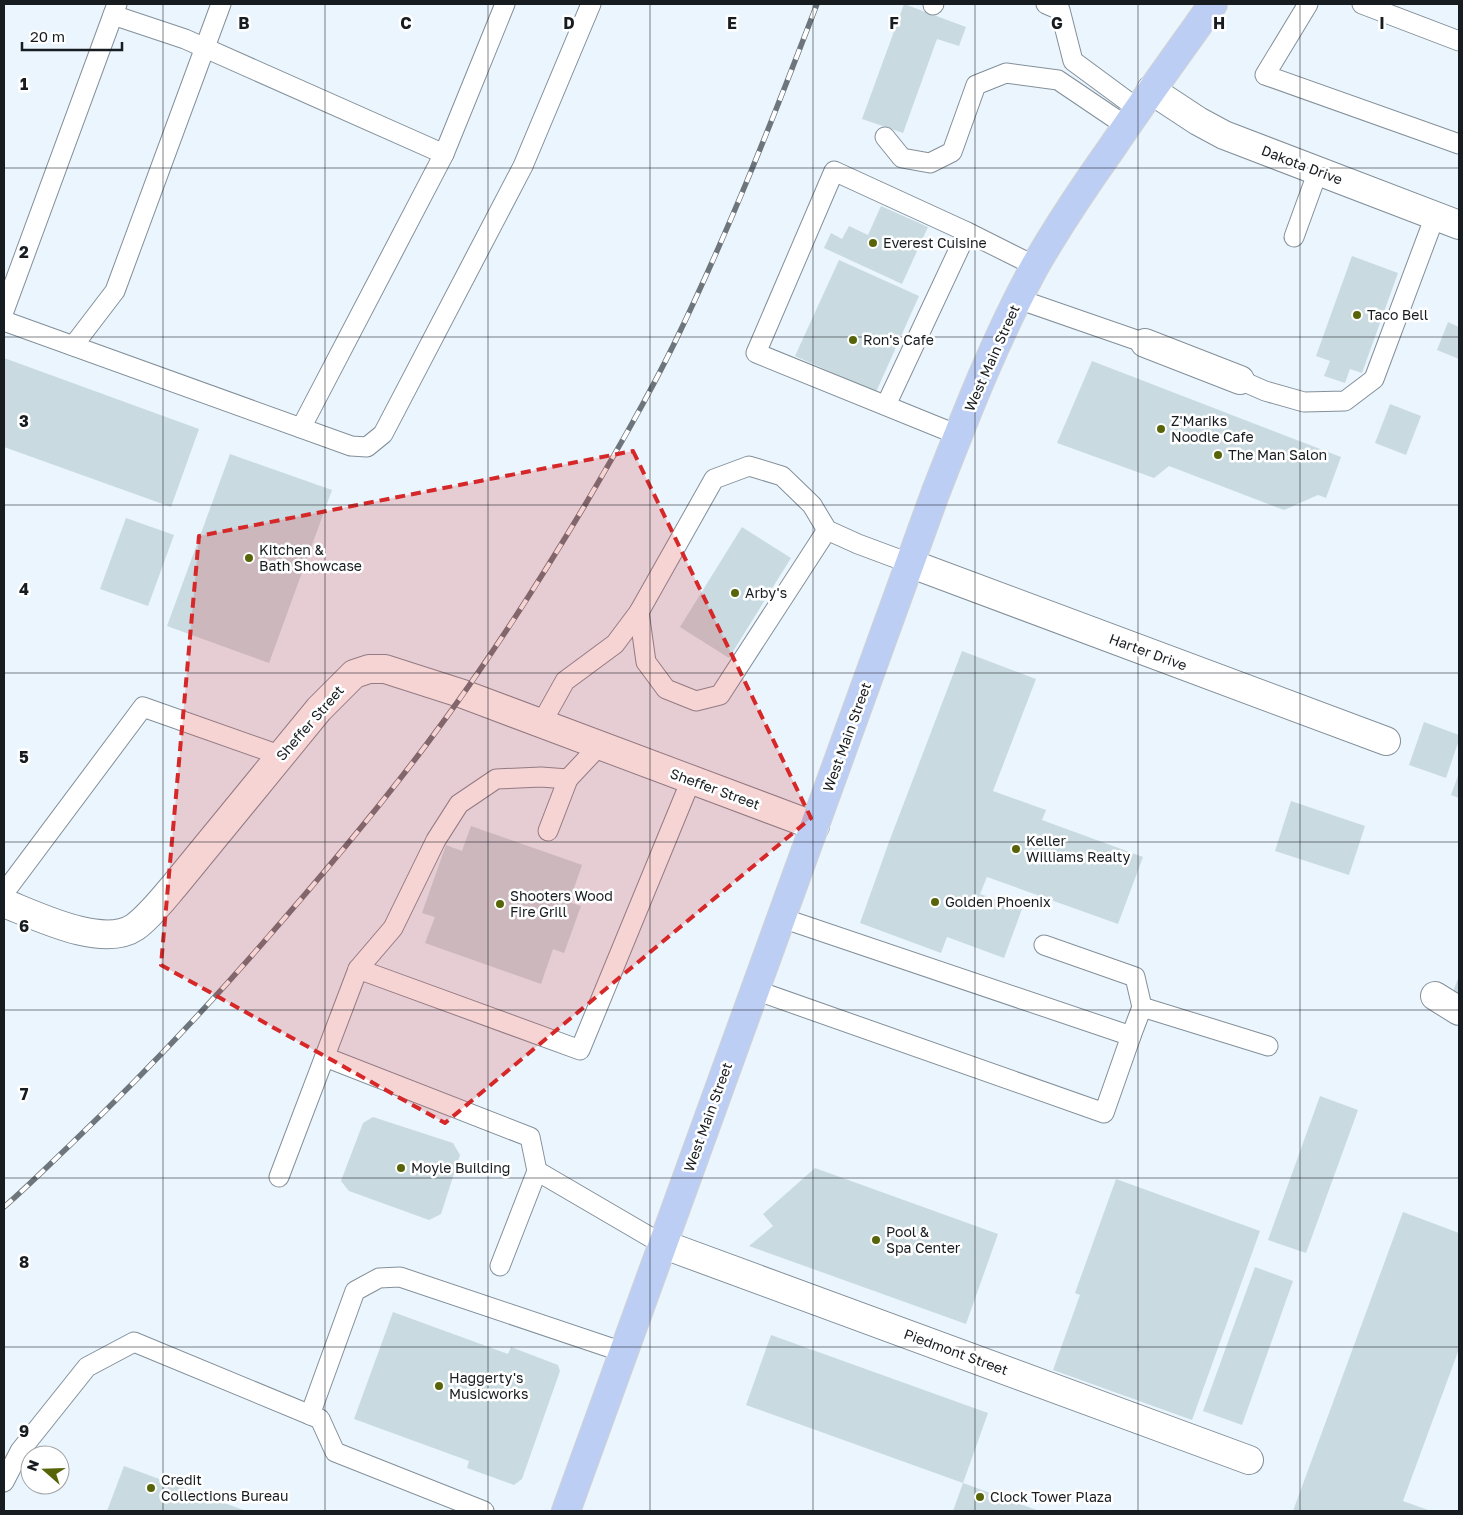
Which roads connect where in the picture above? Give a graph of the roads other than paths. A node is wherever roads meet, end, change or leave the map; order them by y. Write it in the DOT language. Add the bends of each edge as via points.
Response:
graph roads {
  1 [pos="222,4"];
  2 [pos="505,4"];
  3 [pos="591,4"];
  4 [pos="1213,4"];
  5 [pos="1308,4"];
  6 [pos="1362,4"];
  7 [pos="1054,6"];
  8 [pos="115,9"];
  9 [pos="1459,41"];
  10 [pos="205,48"];
  11 [pos="1139,108"];
  12 [pos="885,137"];
  13 [pos="1459,144"];
  14 [pos="444,154"];
  15 [pos="1318,171"];
  16 [pos="1447,221"];
  17 [pos="966,232"];
  18 [pos="1294,237"];
  19 [pos="1035,266"];
  20 [pos="1018,299"];
  21 [pos="4,311"];
  22 [pos="4,321"];
  23 [pos="1145,343"];
  24 [pos="73,346"];
  25 [pos="1240,380"];
  26 [pos="886,405"];
  27 [pos="301,428"];
  28 [pos="958,435"];
  29 [pos="827,530"];
  30 [pos="910,563"];
  31 [pos="639,612"];
  32 [pos="541,724"];
  33 [pos="1386,741"];
  34 [pos="599,746"];
  35 [pos="282,756"];
  36 [pos="568,779"];
  37 [pos="691,780"];
  38 [pos="815,826"];
  39 [pos="548,831"];
  40 [pos="4,893"];
  41 [pos="4,903"];
  42 [pos="782,918"];
  43 [pos="1044,945"];
  44 [pos="358,969"];
  45 [pos="755,990"];
  46 [pos="1435,996"];
  47 [pos="1142,1007"];
  48 [pos="1459,1011"];
  49 [pos="1130,1036"];
  50 [pos="1268,1046"];
  51 [pos="325,1057"];
  52 [pos="537,1170"];
  53 [pos="279,1177"];
  54 [pos="662,1244"];
  55 [pos="500,1266"];
  56 [pos="623,1352"];
  57 [pos="310,1415"];
  58 [pos="1249,1460"];
  59 [pos="4,1482"];
  60 [pos="484,1511"];
  61 [pos="566,1511"];
  1 -- 10 [label="lane"];
  2 -- 14 [label="lane"];
  3 -- 27 [label="lane" via="523,166 383,434 367,446 350,446"];
  4 -- 11 [label="main road, West Main Street"];
  5 -- 13 [label="lane" via="1266,75"];
  6 -- 9 [label="lane"];
  7 -- 11 [label="lane" via="1073,61"];
  8 -- 10 [label="lane"];
  8 -- 21 [label="lane"];
  10 -- 14 [label="lane"];
  10 -- 24 [label="lane" via="115,291"];
  11 -- 12 [label="lane" via="1058,80 1006,72 976,85 952,152 930,163 902,158"];
  11 -- 15 [label="street, Dakota Drive" via="1198,121 1224,135"];
  11 -- 19 [label="main road, West Main Street"];
  14 -- 27 [label="lane"];
  15 -- 16 [label="street, Dakota Drive"];
  15 -- 18 [label="lane"];
  16 -- 25 [label="lane" via="1374,379 1345,401 1304,402"];
  17 -- 19 [label="lane"];
  17 -- 26 [label="lane"];
  17 -- 26 [label="lane" via="834,171 756,353"];
  19 -- 20 [label="main road, West Main Street"];
  20 -- 23 [label="lane"];
  20 -- 28 [label="main road, West Main Street"];
  22 -- 24 [label="lane"];
  23 -- 25 [label="street"];
  24 -- 27 [label="lane"];
  26 -- 28 [label="lane"];
  28 -- 30 [label="main road, West Main Street"];
  29 -- 30 [label="lane"];
  29 -- 31 [label="lane" via="812,504 782,476 749,466 714,478"];
  29 -- 31 [label="lane" via="720,695 696,702 666,689 646,662"];
  30 -- 33 [label="street, Harter Drive"];
  30 -- 38 [label="main road, West Main Street"];
  31 -- 32 [label="lane" via="614,644 565,681"];
  32 -- 34 [label="street, Sheffer Street"];
  32 -- 35 [label="street, Sheffer Street" via="407,675 368,668 354,674 338,689"];
  34 -- 36 [label="lane"];
  34 -- 37 [label="street, Sheffer Street"];
  35 -- 40 [label="lane" via="143,707"];
  35 -- 41 [label="street, Sheffer Street" via="175,886 134,927 114,935 92,934"];
  36 -- 39 [label="lane"];
  36 -- 44 [label="lane" via="496,779 459,804 436,840 393,928"];
  37 -- 38 [label="street, Sheffer Street"];
  37 -- 44 [label="lane" via="580,1050"];
  38 -- 42 [label="main road, West Main Street"];
  42 -- 45 [label="main road, West Main Street"];
  42 -- 49 [label="lane"];
  43 -- 47 [label="lane" via="1136,977"];
  44 -- 51 [label="lane"];
  45 -- 49 [label="lane" via="1104,1113"];
  45 -- 54 [label="main road, West Main Street"];
  46 -- 48 [label="street"];
  47 -- 49 [label="lane"];
  47 -- 50 [label="lane"];
  51 -- 52 [label="lane" via="530,1137"];
  51 -- 53 [label="lane"];
  52 -- 54 [label="lane"];
  52 -- 55 [label="lane"];
  54 -- 56 [label="main road, West Main Street"];
  54 -- 58 [label="street, Piedmont Street"];
  56 -- 57 [label="lane" via="400,1277 379,1278 355,1291"];
  56 -- 61 [label="main road, West Main Street"];
  57 -- 59 [label="lane" via="134,1342 86,1367 20,1451"];
  57 -- 60 [label="lane" via="320,1419 335,1452"];
}
